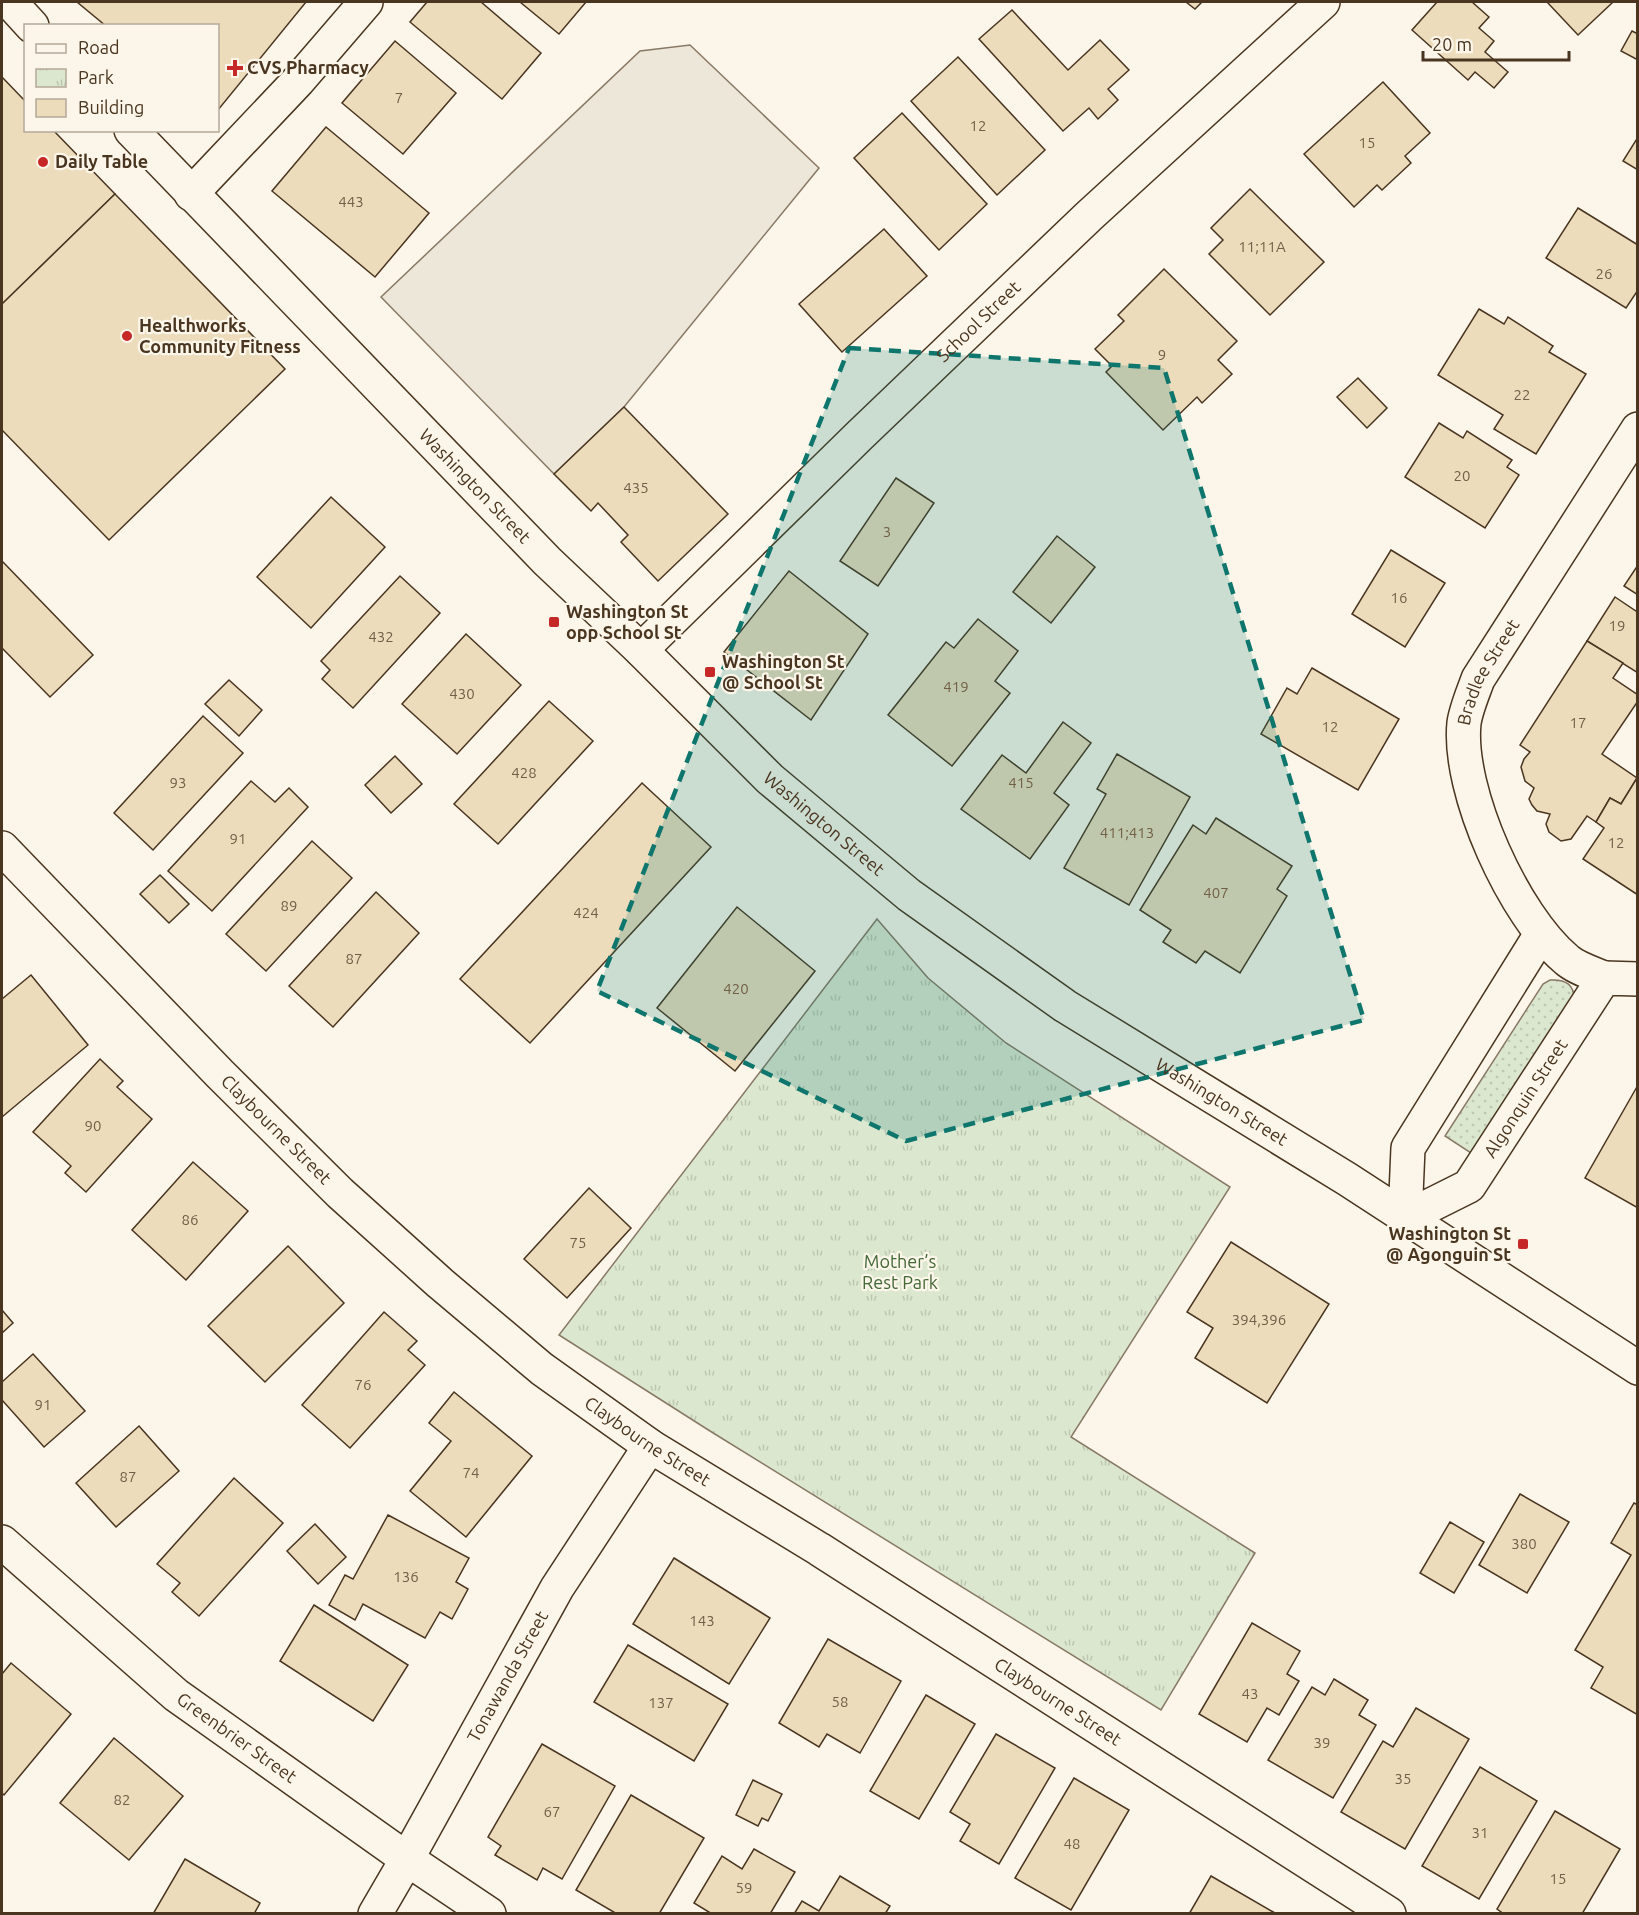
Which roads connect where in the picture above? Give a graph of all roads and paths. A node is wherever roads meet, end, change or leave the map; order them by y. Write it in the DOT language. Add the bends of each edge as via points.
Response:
graph roads {
  1 [pos="10,2"];
  2 [pos="366,2"];
  3 [pos="1323,2"];
  4 [pos="30,24"];
  5 [pos="133,132"];
  6 [pos="191,194"];
  7 [pos="1638,429"];
  8 [pos="641,650"];
  9 [pos="2,848"];
  10 [pos="1541,934"];
  11 [pos="1604,978"];
  12 [pos="1638,979"];
  13 [pos="1405,1218"];
  14 [pos="1638,1368"];
  15 [pos="650,1446"];
  16 [pos="2,1542"];
  17 [pos="407,1859"];
  18 [pos="375,1914"];
  19 [pos="489,1914"];
  20 [pos="1389,1914"];
  1 -- 4 [label="street"];
  2 -- 6 [label="street"];
  3 -- 8 [label="street, School Street" via="1081,224"];
  5 -- 6 [label="street, Washington Street"];
  6 -- 8 [label="street, Washington Street" via="548,561"];
  7 -- 10 [label="street, Bradlee Street" via="1478,679 1464,721 1465,763 1488,842 1511,888"];
  8 -- 13 [label="street, Washington Street" via="770,779 909,895 1065,1006"];
  9 -- 15 [label="street, Claybourne Street" via="220,1074 349,1200 542,1369"];
  10 -- 11 [label="street, Bradlee Street" via="1568,962"];
  10 -- 13 [label="street" via="1408,1148"];
  11 -- 12 [label="street"];
  11 -- 13 [label="street, Algonquin Street" via="1469,1186"];
  13 -- 14 [label="street, Washington Street"];
  15 -- 17 [label="street, Tonawanda Street" via="557,1588"];
  15 -- 20 [label="street, Claybourne Street" via="819,1549"];
  16 -- 17 [label="street, Greenbrier Street" via="176,1695"];
  17 -- 18 [label="street, Tonawanda Street"];
  17 -- 19 [label="street, Greenbrier Street"];
}
